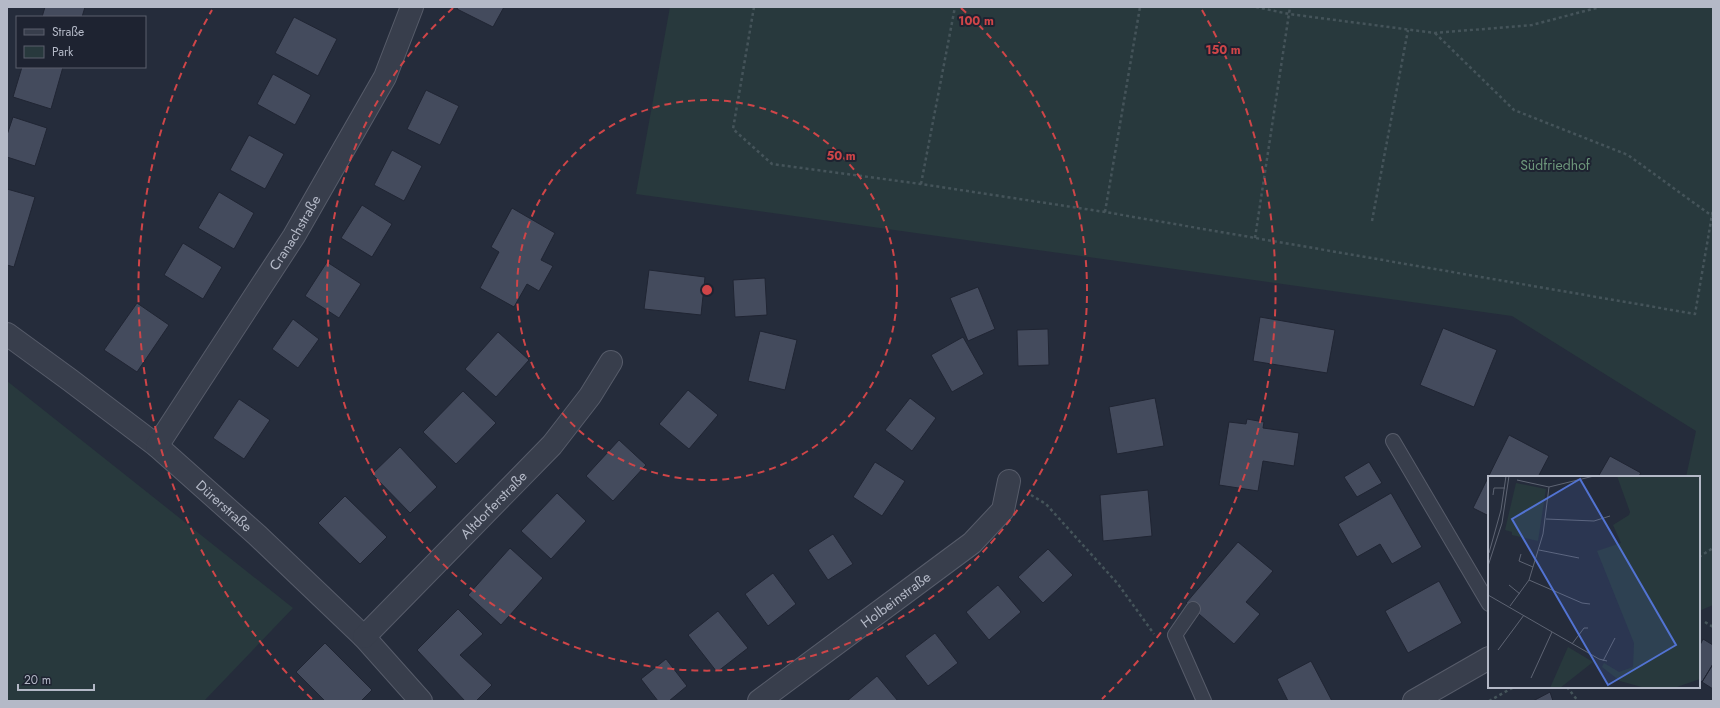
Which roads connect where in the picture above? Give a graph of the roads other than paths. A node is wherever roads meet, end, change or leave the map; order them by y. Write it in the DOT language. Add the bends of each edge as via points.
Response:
graph roads {
  1 [pos="412,7"];
  2 [pos="7,334"];
  3 [pos="611,362"];
  4 [pos="1393,441"];
  5 [pos="157,446"];
  6 [pos="1009,481"];
  7 [pos="1488,602"];
  8 [pos="1193,609"];
  9 [pos="364,637"];
  10 [pos="1488,659"];
  11 [pos="422,701"];
  12 [pos="758,701"];
  13 [pos="1204,701"];
  14 [pos="1414,701"];
  1 -- 5 [label="street, Cranachstraße" via="385,77 294,236"];
  2 -- 5 [label="street, Dürerstraße"];
  3 -- 9 [label="street, Altdorferstraße" via="590,396 552,445"];
  4 -- 7 [label="lane"];
  5 -- 9 [label="street, Dürerstraße" via="257,535"];
  6 -- 12 [label="street, Holbeinstraße" via="1003,510 972,543"];
  8 -- 13 [label="lane" via="1175,635"];
  9 -- 11 [label="street, Dürerstraße"];
  10 -- 14 [label="street"];
}
